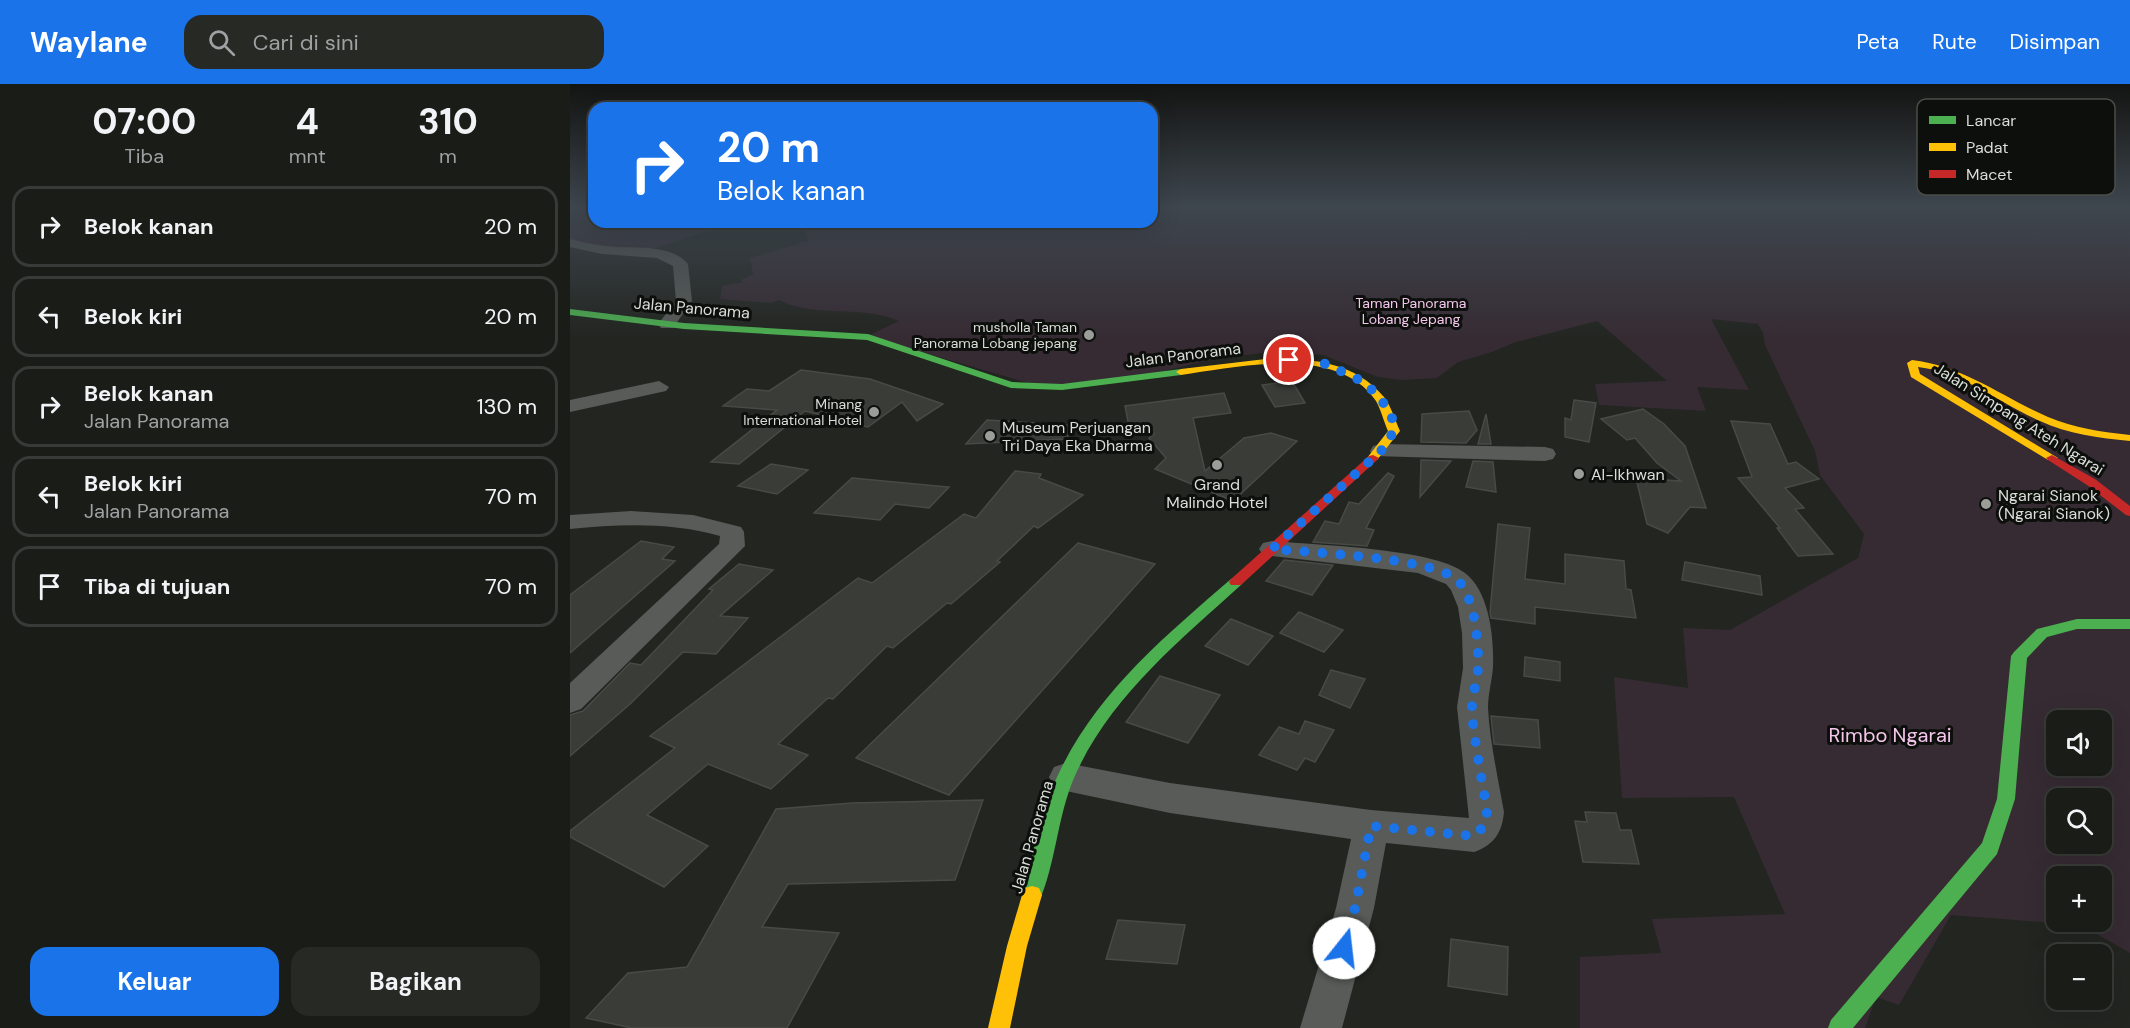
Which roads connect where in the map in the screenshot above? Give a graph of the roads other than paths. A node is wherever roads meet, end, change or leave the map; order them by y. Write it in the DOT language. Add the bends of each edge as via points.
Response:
graph roads {
  1 [pos="608,251"];
  2 [pos="570,312"];
  3 [pos="667,324"];
  4 [pos="658,387"];
  5 [pos="570,406"];
  6 [pos="2130,438"];
  7 [pos="1381,451"];
  8 [pos="1545,454"];
  9 [pos="2130,512"];
  10 [pos="570,522"];
  11 [pos="1272,549"];
  12 [pos="2130,624"];
  13 [pos="570,701"];
  14 [pos="1066,777"];
  15 [pos="1371,826"];
  16 [pos="999,1028"];
  17 [pos="1322,1028"];
  18 [pos="1839,1028"];
  1 -- 3 [label="street" via="663,256 680,264 684,301"];
  2 -- 3 [label="main road, Jalan Panorama"];
  3 -- 7 [label="main road, Jalan Panorama" via="868,337 1011,385 1033,388 1275,360 1314,362 1339,368 1366,383 1391,412 1394,431"];
  4 -- 5 [label="street"];
  6 -- 9 [label="main road, Jalan Simpang Ateh Ngarai" via="2060,425 1991,394 1946,368 1926,362 1912,363 1915,375 2091,482"];
  7 -- 8 [label="street"];
  7 -- 11 [label="main road, Jalan Panorama"];
  10 -- 13 [label="street" via="674,520 732,532 732,546"];
  11 -- 14 [label="main road, Jalan Panorama" via="1139,669 1094,729"];
  11 -- 15 [label="street" via="1384,560 1441,571 1456,579 1470,603 1478,669 1472,712 1487,812 1485,825 1474,836"];
  12 -- 18 [label="main road" via="2077,624 2042,633 2019,656 2006,799 1990,848"];
  14 -- 15 [label="street" via="1170,798"];
  14 -- 16 [label="main road, Jalan Panorama" via="1017,946"];
  15 -- 17 [label="street" via="1355,908"];
}
